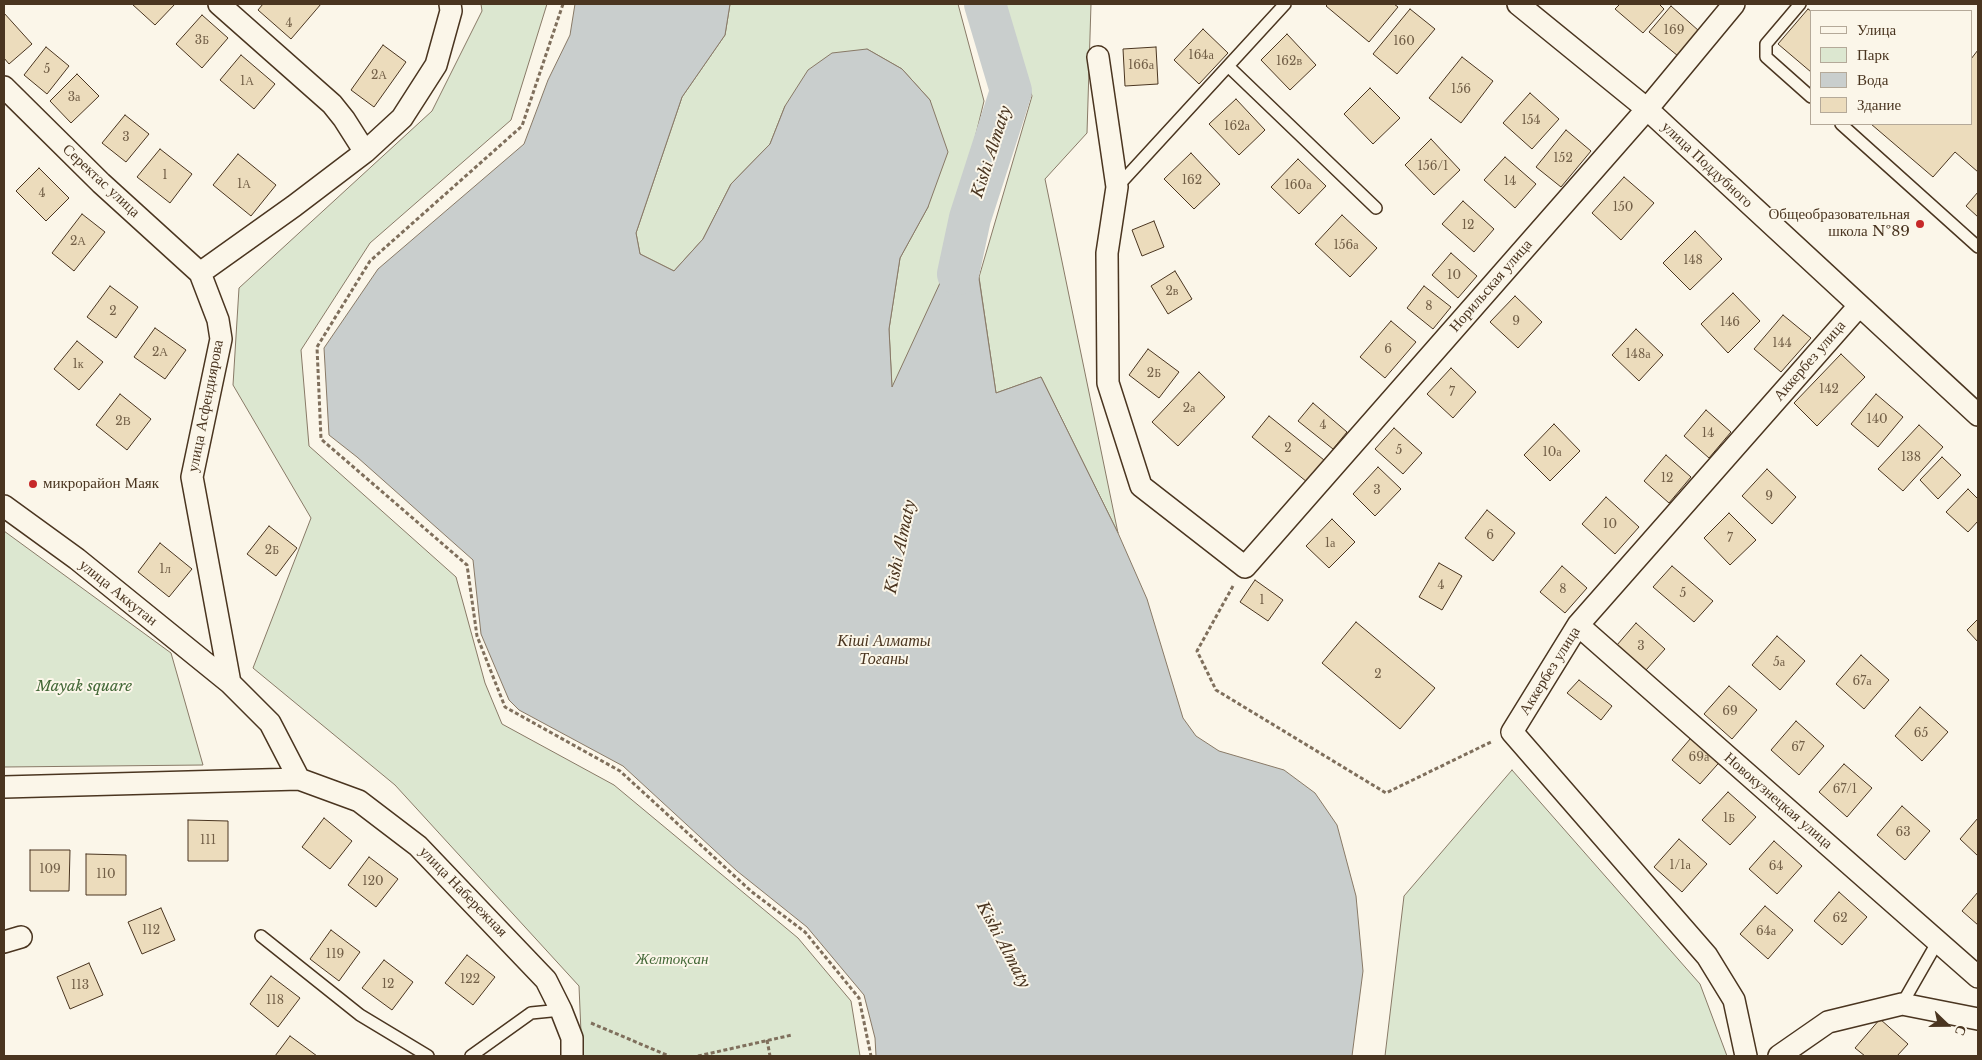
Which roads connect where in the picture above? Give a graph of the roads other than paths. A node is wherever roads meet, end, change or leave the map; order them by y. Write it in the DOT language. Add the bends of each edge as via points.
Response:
graph roads {
  1 [pos="218,4"];
  2 [pos="450,4"];
  3 [pos="1285,4"];
  4 [pos="1518,4"];
  5 [pos="1734,4"];
  6 [pos="1800,4"];
  7 [pos="1098,57"];
  8 [pos="1228,66"];
  9 [pos="4,88"];
  10 [pos="1810,96"];
  11 [pos="1646,108"];
  12 [pos="1842,125"];
  13 [pos="365,152"];
  14 [pos="1117,187"];
  15 [pos="1376,208"];
  16 [pos="1978,248"];
  17 [pos="200,273"];
  18 [pos="1859,306"];
  19 [pos="1978,415"];
  20 [pos="4,506"];
  21 [pos="1578,625"];
  22 [pos="230,683"];
  23 [pos="299,779"];
  24 [pos="4,786"];
  25 [pos="261,936"];
  26 [pos="1938,941"];
  27 [pos="1978,977"];
  28 [pos="1902,1004"];
  29 [pos="561,1010"];
  30 [pos="1978,1019"];
  31 [pos="428,1056"];
  32 [pos="472,1056"];
  33 [pos="572,1056"];
  34 [pos="1746,1056"];
  35 [pos="1779,1056"];
  1 -- 13 [label="street" via="332,104"];
  2 -- 13 [label="street" via="451,11 436,65 402,118"];
  3 -- 8 [label="lane"];
  4 -- 11 [label="street, улица Поддубного"];
  5 -- 11 [label="street, Норильская улица"];
  6 -- 10 [label="lane" via="1766,44 1766,57"];
  7 -- 14 [label="street"];
  8 -- 14 [label="lane"];
  8 -- 15 [label="lane"];
  9 -- 17 [label="street, Серектас улица" via="101,183"];
  11 -- 14 [label="street, Норильская улица" via="1245,567 1141,486 1108,383 1107,253"];
  11 -- 18 [label="street, улица Поддубного"];
  12 -- 16 [label="lane"];
  13 -- 17 [label="street"];
  17 -- 22 [label="street, улица Асфендиярова" via="218,320 221,339 192,477"];
  18 -- 19 [label="street, улица Поддубного"];
  18 -- 21 [label="street, Аккербез улица"];
  20 -- 22 [label="street, улица Аккутан"];
  21 -- 26 [label="street, Новокузнецкая улица"];
  21 -- 34 [label="street, Аккербез улица" via="1512,732 1707,956 1734,1000"];
  22 -- 23 [label="street" via="270,723"];
  23 -- 24 [label="street"];
  23 -- 29 [label="street, улица Набережная" via="359,801 418,846 546,980"];
  25 -- 31 [label="lane" via="360,1015"];
  26 -- 27 [label="street, Новокузнецкая улица"];
  26 -- 28 [label="lane"];
  28 -- 30 [label="street"];
  28 -- 35 [label="street" via="1828,1022"];
  29 -- 32 [label="lane" via="531,1013"];
  29 -- 33 [label="street, улица Набережная" via="572,1038"];
}
